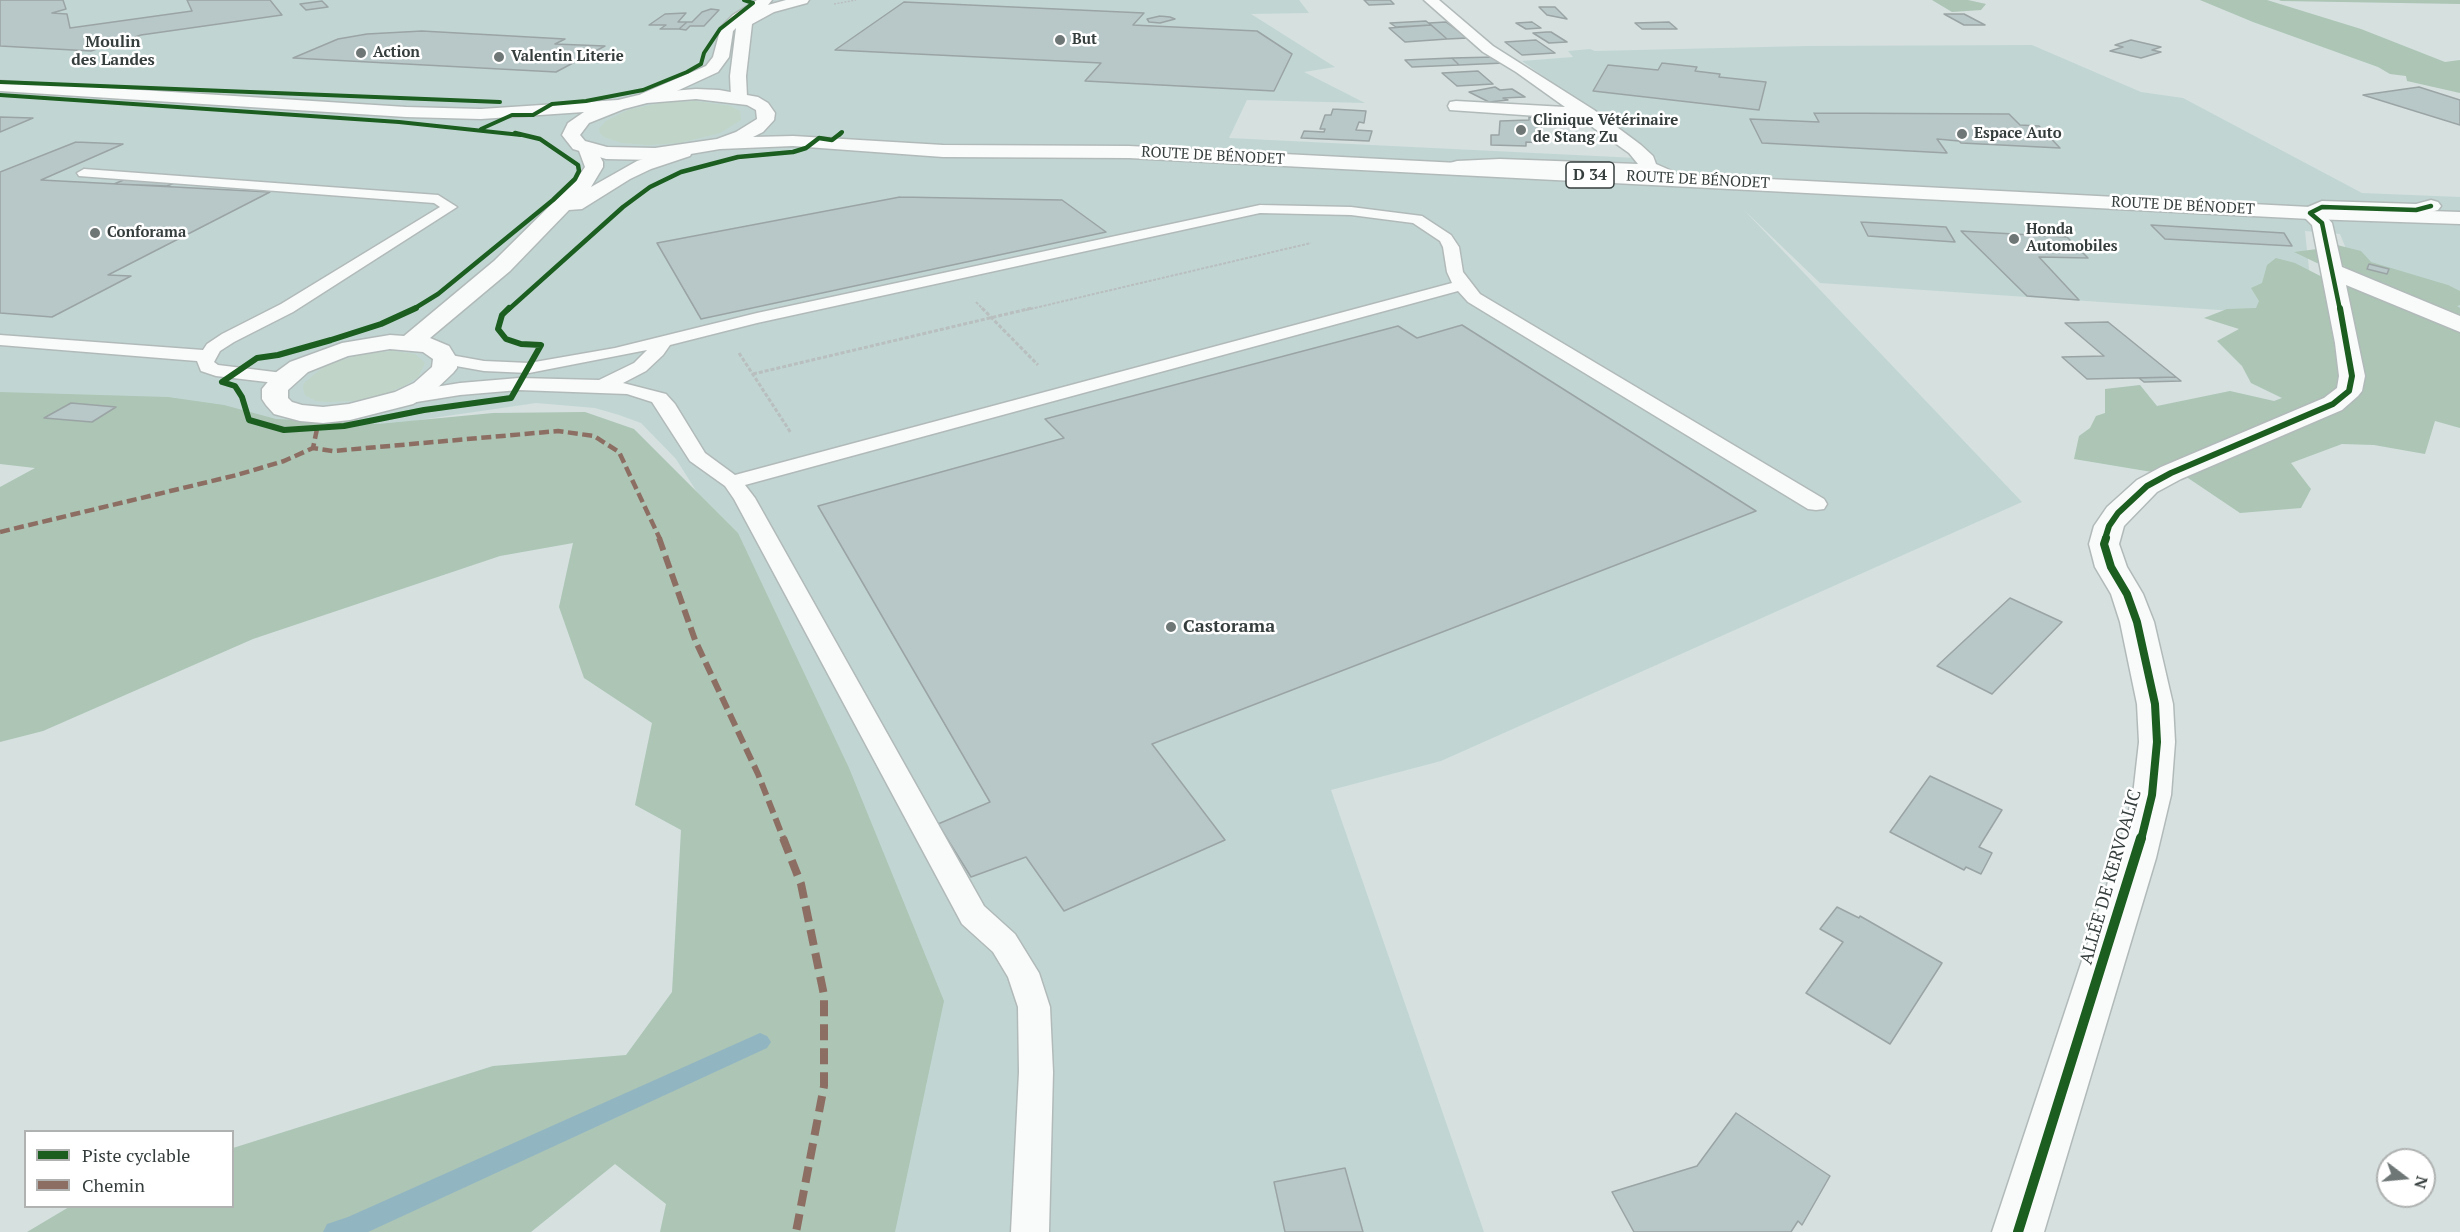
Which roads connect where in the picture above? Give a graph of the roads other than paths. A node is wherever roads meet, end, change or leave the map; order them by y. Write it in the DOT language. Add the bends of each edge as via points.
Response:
graph roads {
  1 [pos="765,0"];
  2 [pos="802,0"];
  3 [pos="1431,0"];
  4 [pos="0,86"];
  5 [pos="647,98"];
  6 [pos="739,98"];
  7 [pos="618,105"];
  8 [pos="1456,106"];
  9 [pos="481,114"];
  10 [pos="1587,114"];
  11 [pos="765,120"];
  12 [pos="571,135"];
  13 [pos="720,144"];
  14 [pos="587,148"];
  15 [pos="683,152"];
  16 [pos="1457,167"];
  17 [pos="1648,167"];
  18 [pos="84,173"];
  19 [pos="1697,180"];
  20 [pos="2431,206"];
  21 [pos="2460,207"];
  22 [pos="2310,213"];
  23 [pos="2460,218"];
  24 [pos="531,239"];
  25 [pos="2332,271"];
  26 [pos="1462,285"];
  27 [pos="2460,325"];
  28 [pos="0,340"];
  29 [pos="411,342"];
  30 [pos="662,343"];
  31 [pos="206,356"];
  32 [pos="445,359"];
  33 [pos="284,378"];
  34 [pos="601,386"];
  35 [pos="404,398"];
  36 [pos="732,482"];
  37 [pos="1816,504"];
  38 [pos="1030,1232"];
  39 [pos="2018,1232"];
  1 -- 5 [label="main road" via="726,30 721,57 712,69"];
  2 -- 6 [label="main road" via="768,9 746,21"];
  3 -- 10 [label="main road" via="1488,49"];
  4 -- 9 [label="main road"];
  5 -- 6 [label="main road" via="696,94"];
  5 -- 7 [label="main road"];
  6 -- 11 [label="main road" via="762,106"];
  7 -- 9 [label="main road"];
  7 -- 12 [label="main road" via="583,119"];
  8 -- 10 [label="main road"];
  9 -- 12 [label="main road"];
  10 -- 17 [label="main road" via="1635,149"];
  11 -- 13 [label="main road" via="742,136"];
  11 -- 17 [label="main road, ROUTE DE BÉNODET / D 34" via="927,139 1064,138"];
  12 -- 14 [label="main road"];
  13 -- 15 [label="main road"];
  13 -- 16 [label="main road, ROUTE DE BÉNODET / D 34" via="794,141 932,151 1086,150"];
  14 -- 15 [label="main road" via="629,155"];
  14 -- 24 [label="main road" via="594,167"];
  15 -- 24 [label="main road" via="608,183"];
  16 -- 17 [label="main road" via="1636,171"];
  16 -- 19 [label="main road, ROUTE DE BÉNODET / D 34"];
  17 -- 19 [label="main road" via="1664,175"];
  17 -- 20 [label="main road, ROUTE DE BÉNODET / D 34"];
  18 -- 31 [label="lane" via="438,199 450,207 287,308 228,338"];
  19 -- 22 [label="main road, ROUTE DE BÉNODET / D 34"];
  20 -- 21 [label="main road, ROUTE DE BÉNODET / D 34"];
  20 -- 22 [label="main road" via="2416,210 2322,207"];
  22 -- 23 [label="main road, ROUTE DE BÉNODET / D 34"];
  22 -- 25 [label="main road, ALLÉE DE KERVOALIC" via="2322,223"];
  24 -- 29 [label="main road"];
  25 -- 27 [label="main road"];
  25 -- 39 [label="main road, ALLÉE DE KERVOALIC" via="2350,361 2349,391 2333,404 2155,482 2131,500 2109,526 2104,544 2137,622 2155,704 2157,742 2152,795 2136,858"];
  26 -- 30 [label="lane" via="1446,238 1417,219 1351,211 1260,209"];
  26 -- 36 [label="lane"];
  26 -- 37 [label="lane" via="1474,298"];
  28 -- 31 [label="lane"];
  29 -- 32 [label="main road" via="429,345"];
  29 -- 33 [label="main road" via="342,350 319,357"];
  30 -- 32 [label="lane" via="529,368"];
  30 -- 34 [label="lane" via="640,367"];
  31 -- 33 [label="lane" via="207,367 216,370"];
  32 -- 35 [label="main road" via="436,378"];
  33 -- 35 [label="main road" via="275,389 275,399 283,408 300,413 350,412"];
  34 -- 35 [label="lane" via="519,384"];
  34 -- 36 [label="lane" via="659,398 697,457"];
  36 -- 38 [label="lane" via="973,915 1004,943 1023,973 1034,1007 1036,1072"];
}
